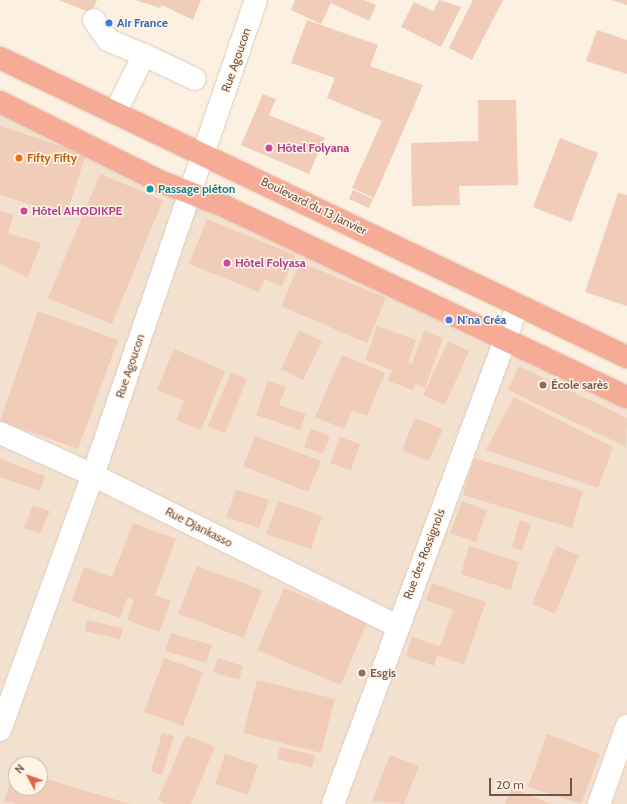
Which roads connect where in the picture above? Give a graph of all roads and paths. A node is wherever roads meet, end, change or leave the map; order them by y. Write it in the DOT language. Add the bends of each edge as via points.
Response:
graph roads {
  1 [pos="256,0"];
  2 [pos="94,20"];
  3 [pos="144,55"];
  4 [pos="0,58"];
  5 [pos="195,80"];
  6 [pos="0,102"];
  7 [pos="115,114"];
  8 [pos="203,155"];
  9 [pos="188,192"];
  10 [pos="518,305"];
  11 [pos="504,340"];
  12 [pos="627,357"];
  13 [pos="627,397"];
  14 [pos="0,432"];
  15 [pos="93,475"];
  16 [pos="397,626"];
  17 [pos="627,726"];
  18 [pos="0,730"];
  19 [pos="333,804"];
  20 [pos="599,804"];
  1 -- 8 [label="street, Rue Agoucon"];
  2 -- 3 [label="street" via="108,40"];
  3 -- 5 [label="street"];
  3 -- 7 [label="street"];
  4 -- 7 [label="highway, Boulevard du 13 Janvier"];
  6 -- 9 [label="highway"];
  7 -- 8 [label="highway, Boulevard du 13 Janvier"];
  8 -- 9 [label="street, Rue Agoucon"];
  8 -- 10 [label="highway, Boulevard du 13 Janvier"];
  9 -- 11 [label="highway" via="231,209"];
  9 -- 15 [label="street, Rue Agoucon"];
  10 -- 11 [label="street, Rue des Rossignols"];
  10 -- 12 [label="highway, Boulevard du 13 Janvier"];
  11 -- 13 [label="highway"];
  11 -- 16 [label="street, Rue des Rossignols"];
  14 -- 15 [label="street, Rue Djankasso"];
  15 -- 16 [label="street, Rue Djankasso"];
  15 -- 18 [label="street, Rue Agoucon"];
  16 -- 19 [label="street, Rue des Rossignols"];
  17 -- 20 [label="street"];
}
